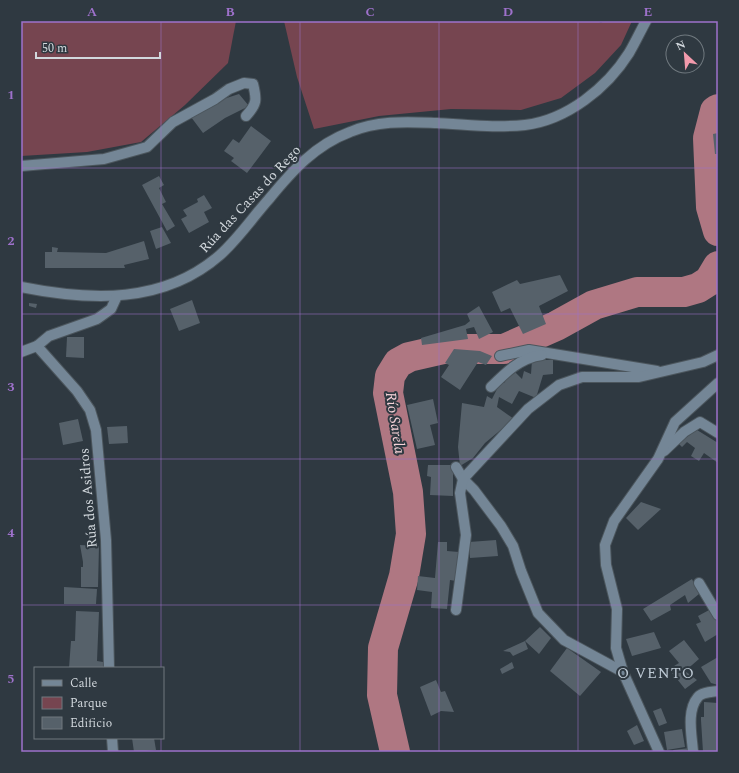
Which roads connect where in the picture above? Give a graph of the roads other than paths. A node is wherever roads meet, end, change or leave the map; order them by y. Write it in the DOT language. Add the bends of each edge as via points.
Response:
graph roads {
  1 [pos="646,21"];
  2 [pos="246,116"];
  3 [pos="21,166"];
  4 [pos="21,287"];
  5 [pos="117,296"];
  6 [pos="37,346"];
  7 [pos="21,352"];
  8 [pos="550,354"];
  9 [pos="718,355"];
  10 [pos="500,356"];
  11 [pos="663,372"];
  12 [pos="718,383"];
  13 [pos="491,387"];
  14 [pos="718,433"];
  15 [pos="661,453"];
  16 [pos="456,466"];
  17 [pos="463,480"];
  18 [pos="699,583"];
  19 [pos="456,610"];
  20 [pos="718,615"];
  21 [pos="109,667"];
  22 [pos="623,672"];
  23 [pos="718,691"];
  24 [pos="112,739"];
  25 [pos="113,752"];
  26 [pos="659,752"];
  27 [pos="693,752"];
  1 -- 5 [label="street, Rúa das Casas do Rego" via="628,54 600,88 560,114 527,125 382,122 349,132 315,151 299,164 223,253 209,264 170,286"];
  2 -- 3 [label="street" via="253,109 257,98 253,84 244,83 173,122 147,147 104,159"];
  4 -- 5 [label="street, Rúa das Casas do Rego" via="81,296"];
  5 -- 6 [label="street" via="111,309 97,318 49,336"];
  6 -- 7 [label="street"];
  6 -- 21 [label="street, Rúa dos Asidros" via="77,391 90,410 96,430 106,540"];
  8 -- 10 [label="street" via="529,350"];
  8 -- 11 [label="street"];
  8 -- 13 [label="street" via="532,356 511,368"];
  9 -- 11 [label="street" via="703,362"];
  11 -- 17 [label="street" via="639,377 582,377 559,385 528,409"];
  12 -- 15 [label="street" via="675,422"];
  14 -- 15 [label="street" via="700,422 684,432"];
  15 -- 22 [label="street" via="614,521 605,545 606,565 617,609 616,648"];
  16 -- 17 [label="street"];
  17 -- 19 [label="street" via="460,493 466,535"];
  17 -- 22 [label="street" via="502,526 513,546 538,613 564,640"];
  18 -- 20 [label="street"];
  22 -- 26 [label="street"];
  23 -- 27 [label="street" via="698,696 691,711"];
  24 -- 25 [label="street"];
}
